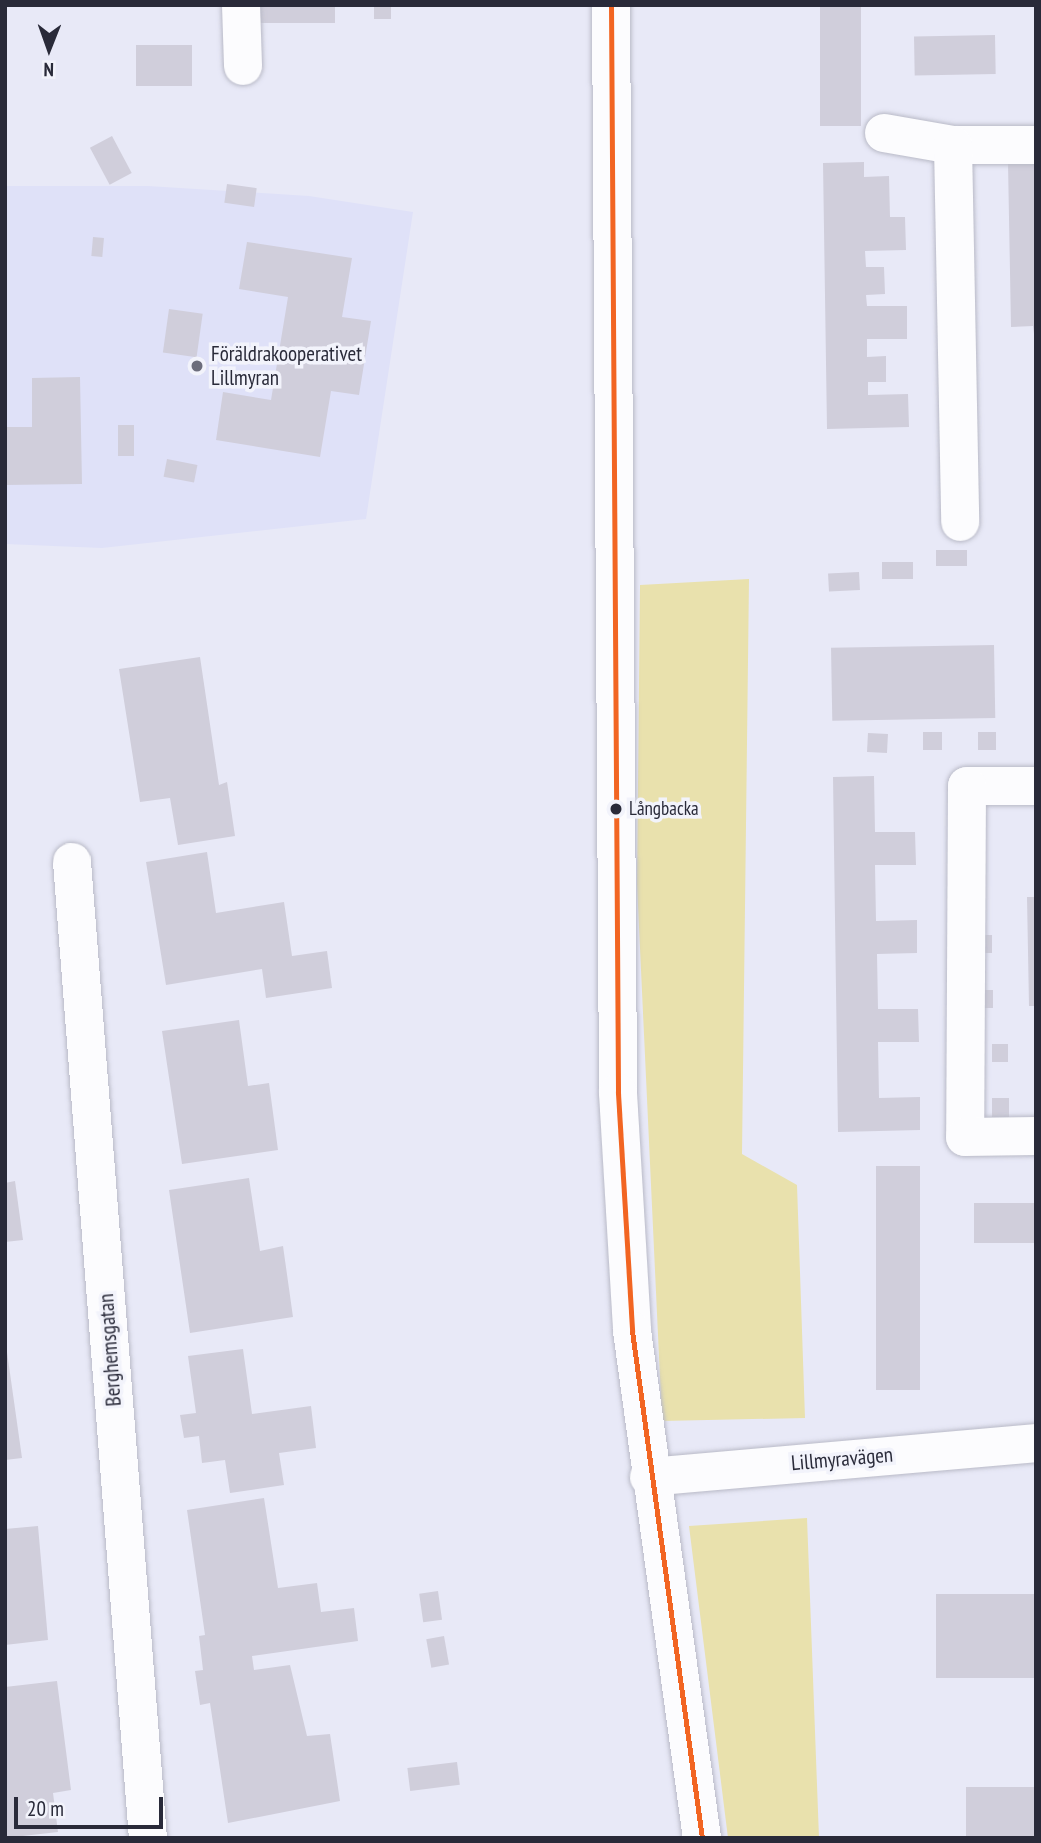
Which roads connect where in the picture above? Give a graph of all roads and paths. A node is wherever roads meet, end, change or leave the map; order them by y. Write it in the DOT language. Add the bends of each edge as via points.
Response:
graph roads {
  1 [pos="241,5"];
  2 [pos="611,5"];
  3 [pos="243,66"];
  4 [pos="884,133"];
  5 [pos="953,145"];
  6 [pos="1036,145"];
  7 [pos="960,522"];
  8 [pos="1036,786"];
  9 [pos="72,862"];
  10 [pos="1036,1136"];
  11 [pos="1036,1443"];
  12 [pos="649,1477"];
  13 [pos="148,1838"];
  14 [pos="702,1838"];
  1 -- 3 [label="street"];
  2 -- 12 [label="street" via="618,1093 632,1331"];
  4 -- 5 [label="street"];
  5 -- 6 [label="street"];
  5 -- 7 [label="street"];
  8 -- 10 [label="street" via="967,786 965,1137"];
  9 -- 13 [label="street, Berghemsgatan"];
  11 -- 12 [label="street, Lillmyravägen"];
  12 -- 14 [label="street"];
}
